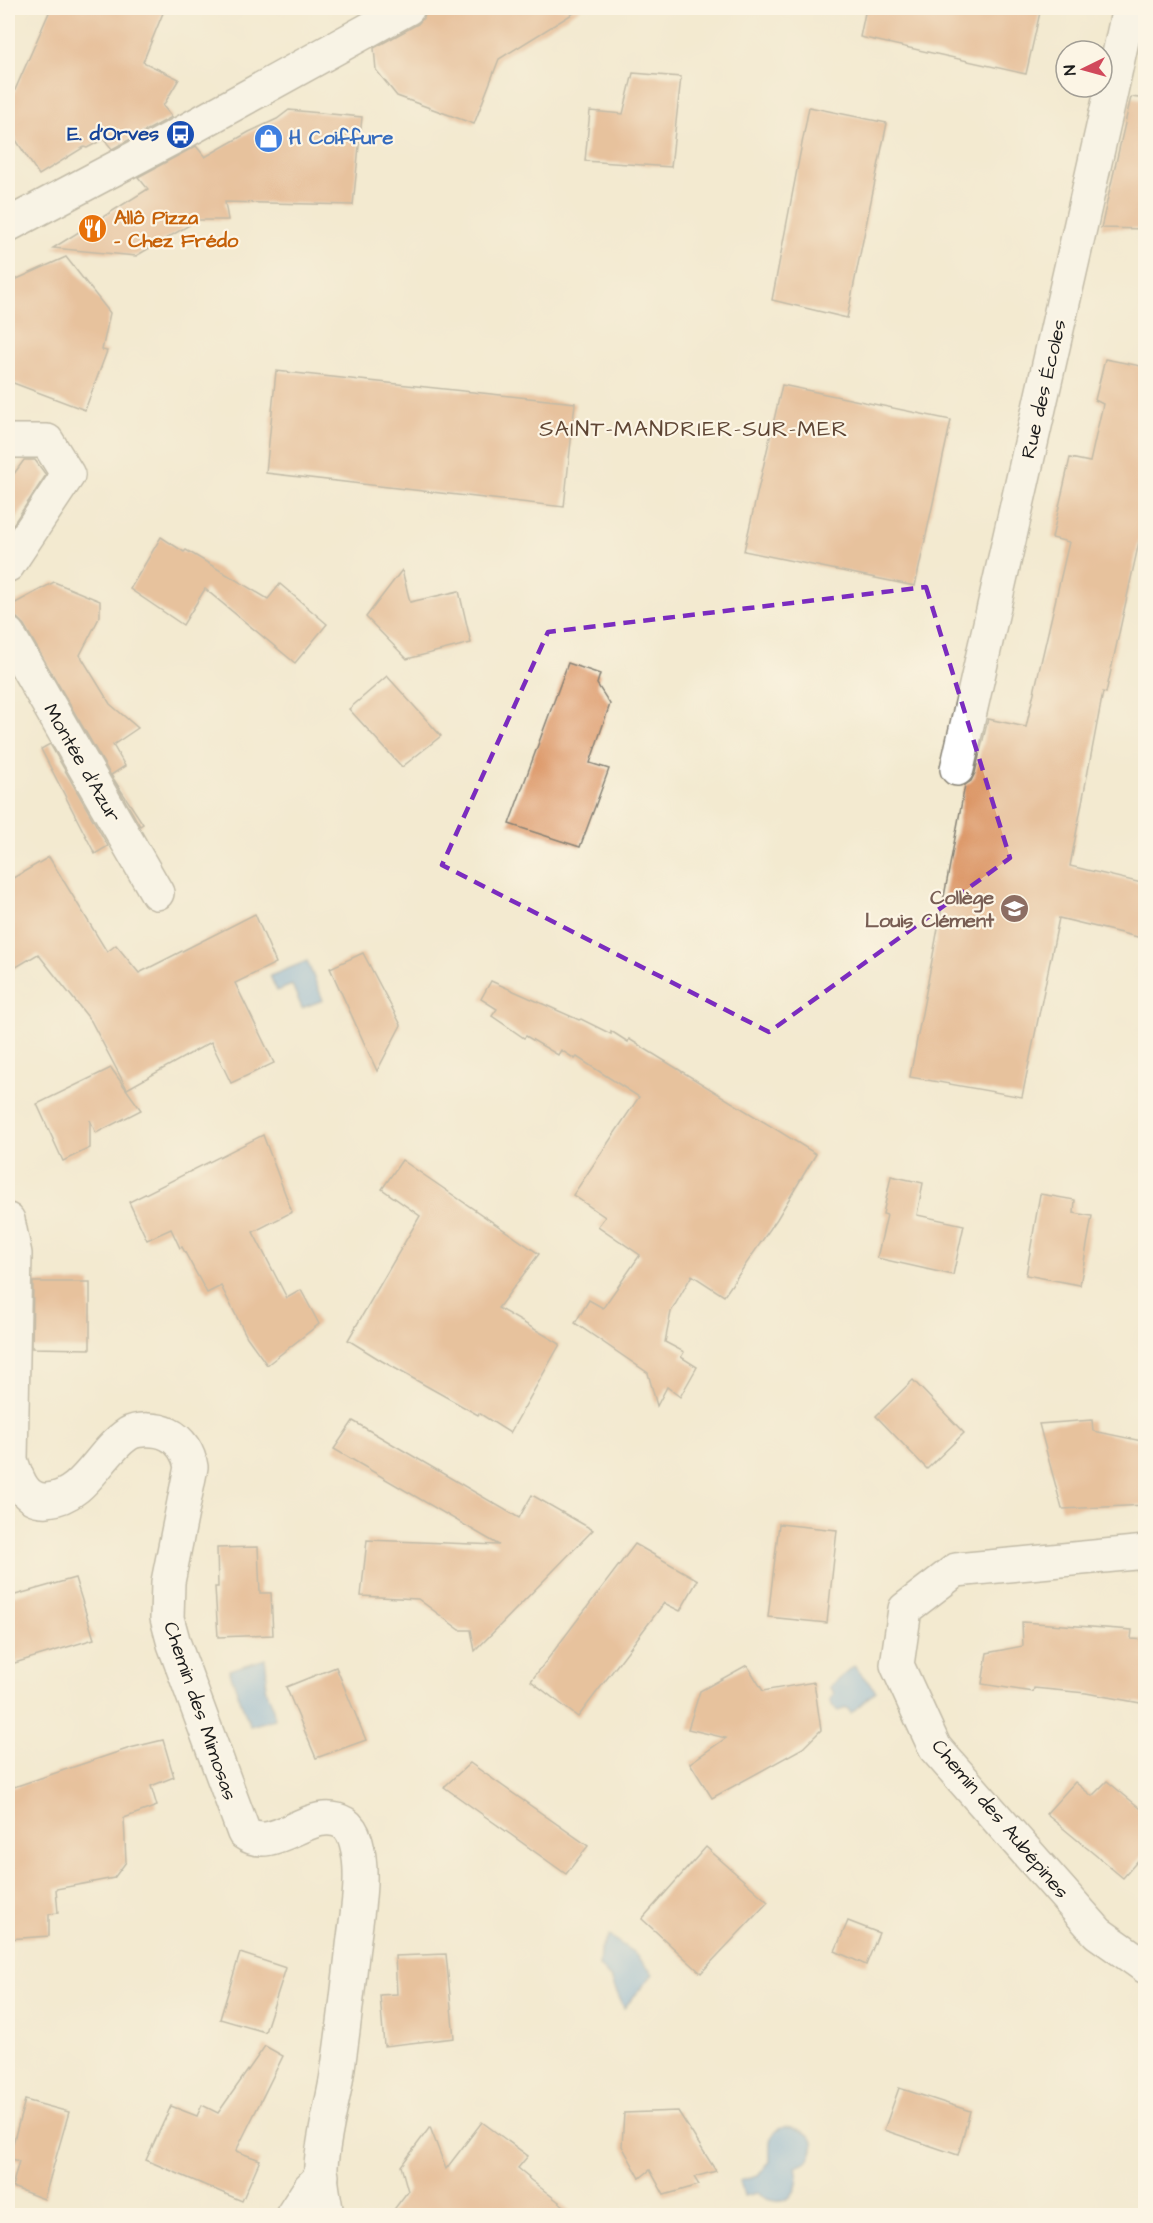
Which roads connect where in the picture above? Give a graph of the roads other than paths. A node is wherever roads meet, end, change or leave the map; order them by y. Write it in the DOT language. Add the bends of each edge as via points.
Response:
graph roads {
  1 [pos="404,8"];
  2 [pos="1129,8"];
  3 [pos="8,225"];
  4 [pos="8,441"];
  5 [pos="8,565"];
  6 [pos="8,634"];
  7 [pos="957,769"];
  8 [pos="157,893"];
  9 [pos="8,1220"];
  10 [pos="1146,1552"];
  11 [pos="1146,1967"];
  12 [pos="322,2176"];
  13 [pos="292,2216"];
  14 [pos="327,2216"];
  1 -- 3 [label="street"];
  2 -- 7 [label="street, Rue des Écoles"];
  4 -- 5 [label="street" via="46,441 68,475"];
  6 -- 8 [label="street, Montée d'Azur"];
  9 -- 12 [label="street, Chemin des Mimosas" via="15,1254 11,1460 24,1491 43,1501 66,1496 117,1444 137,1431 161,1431 177,1440 191,1467 168,1582 167,1618 244,1833 264,1839 313,1821 336,1820 345,1824 356,1841 356,1919"];
  10 -- 11 [label="street, Chemin des Aubépines" via="956,1570 905,1609 897,1665 935,1748 1098,1933"];
  12 -- 13 [label="street"];
  12 -- 14 [label="street, Chemin des Mimosas"];
}
